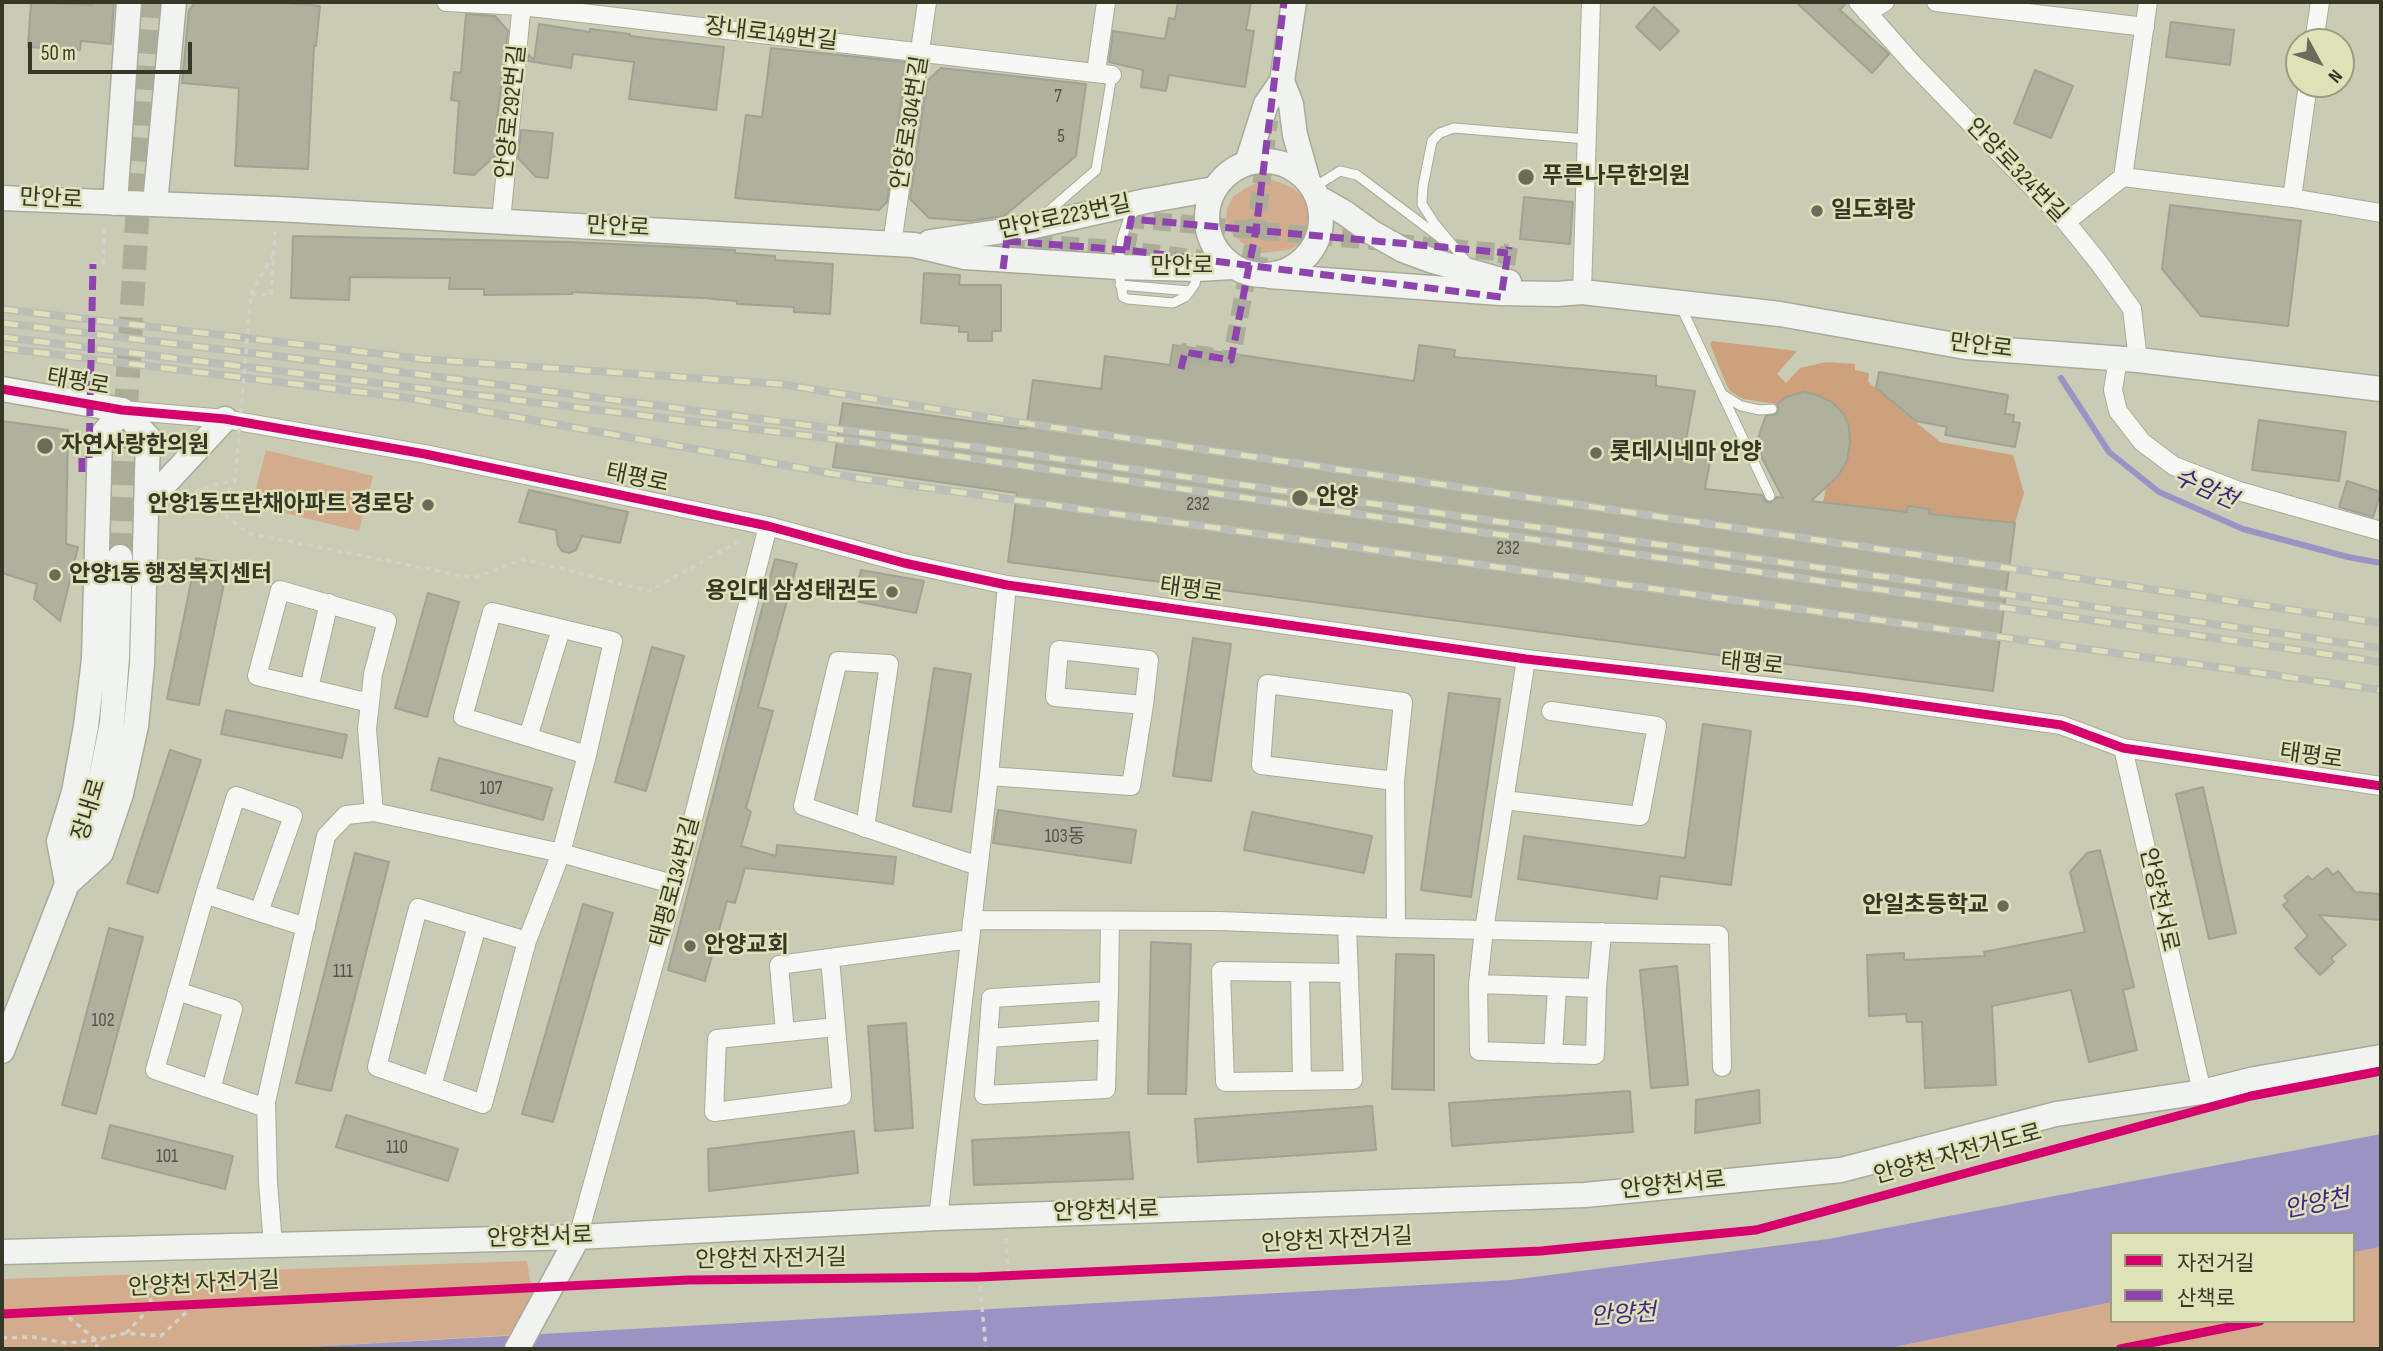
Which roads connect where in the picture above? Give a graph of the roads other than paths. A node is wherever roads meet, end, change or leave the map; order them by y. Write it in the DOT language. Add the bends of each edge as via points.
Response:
graph roads {
  1 [pos="129,2"];
  2 [pos="174,2"];
  3 [pos="446,2"];
  4 [pos="928,2"];
  5 [pos="1106,2"];
  6 [pos="1294,2"];
  7 [pos="1591,2"];
  8 [pos="1885,2"];
  9 [pos="1936,2"];
  10 [pos="2148,2"];
  11 [pos="2320,2"];
  12 [pos="522,4"];
  13 [pos="1866,6"];
  14 [pos="2145,27"];
  15 [pos="2316,28"];
  16 [pos="922,52"];
  17 [pos="1104,73"];
  18 [pos="1282,81"];
  19 [pos="2306,98"];
  20 [pos="1586,139"];
  21 [pos="1247,163"];
  22 [pos="2123,177"];
  23 [pos="1214,189"];
  24 [pos="1313,189"];
  25 [pos="2,198"];
  26 [pos="2292,198"];
  27 [pos="1146,201"];
  28 [pos="110,203"];
  29 [pos="155,204"];
  30 [pos="2381,213"];
  31 [pos="501,221"];
  32 [pos="2066,222"];
  33 [pos="1030,227"];
  34 [pos="903,244"];
  35 [pos="1455,248"];
  36 [pos="1232,267"];
  37 [pos="1477,274"];
  38 [pos="1119,276"];
  39 [pos="1269,276"];
  40 [pos="1194,280"];
  41 [pos="1582,292"];
  42 [pos="1557,294"];
  43 [pos="1679,302"];
  44 [pos="2128,360"];
  45 [pos="2,389"];
  46 [pos="2381,389"];
  47 [pos="1721,393"];
  48 [pos="1772,409"];
  49 [pos="122,410"];
  50 [pos="225,419"];
  51 [pos="1770,496"];
  52 [pos="146,504"];
  53 [pos="768,526"];
  54 [pos="2381,531"];
  55 [pos="120,557"];
  56 [pos="1007,585"];
  57 [pos="329,603"];
  58 [pos="561,629"];
  59 [pos="1526,659"];
  60 [pos="309,688"];
  61 [pos="370,703"];
  62 [pos="1144,705"];
  63 [pos="1551,711"];
  64 [pos="528,737"];
  65 [pos="2123,748"];
  66 [pos="587,755"];
  67 [pos="989,776"];
  68 [pos="1395,781"];
  69 [pos="2381,786"];
  70 [pos="1504,800"];
  71 [pos="374,812"];
  72 [pos="865,828"];
  73 [pos="561,853"];
  74 [pos="978,866"];
  75 [pos="67,884"];
  76 [pos="676,885"];
  77 [pos="205,894"];
  78 [pos="259,912"];
  79 [pos="972,920"];
  80 [pos="1110,921"];
  81 [pos="477,926"];
  82 [pos="1347,926"];
  83 [pos="306,927"];
  84 [pos="1396,928"];
  85 [pos="1484,930"];
  86 [pos="1602,932"];
  87 [pos="970,939"];
  88 [pos="527,942"];
  89 [pos="830,958"];
  90 [pos="1300,972"];
  91 [pos="1349,973"];
  92 [pos="1478,984"];
  93 [pos="1557,987"];
  94 [pos="1597,988"];
  95 [pos="177,991"];
  96 [pos="1109,991"];
  97 [pos="836,1027"];
  98 [pos="1108,1030"];
  99 [pos="785,1032"];
  100 [pos="988,1038"];
  101 [pos="2,1051"];
  102 [pos="1553,1054"];
  103 [pos="2381,1057"];
  104 [pos="1722,1067"];
  105 [pos="1301,1080"];
  106 [pos="432,1086"];
  107 [pos="211,1089"];
  108 [pos="2202,1092"];
  109 [pos="266,1108"];
  110 [pos="938,1218"];
  111 [pos="578,1237"];
  112 [pos="273,1245"];
  113 [pos="2,1252"];
  114 [pos="517,1349"];
  1 -- 28 [label="street"];
  2 -- 29 [label="street"];
  3 -- 12 [label="street, 장내로149번길"];
  4 -- 16 [label="street, 안양로304번길"];
  5 -- 17 [label="street"];
  6 -- 18 [label="street"];
  7 -- 20 [label="street"];
  8 -- 13 [label="street"];
  9 -- 14 [label="street"];
  10 -- 14 [label="street"];
  11 -- 15 [label="street"];
  12 -- 16 [label="street, 장내로149번길"];
  12 -- 31 [label="street, 안양로292번길"];
  13 -- 32 [label="street, 안양로324번길" via="1913,64"];
  14 -- 22 [label="street"];
  16 -- 17 [label="street, 장내로149번길"];
  16 -- 34 [label="street, 안양로304번길"];
  17 -- 33 [label="lane" via="1096,170"];
  18 -- 21 [label="street" via="1266,104"];
  18 -- 24 [label="street"];
  19 -- 26 [label="street"];
  20 -- 35 [label="lane" via="1454,128 1440,133 1432,141 1422,204"];
  20 -- 41 [label="street"];
  21 -- 23 [label="street"];
  21 -- 24 [label="street" via="1269,161 1291,167"];
  22 -- 26 [label="street"];
  22 -- 32 [label="street"];
  23 -- 27 [label="street, 만안로223번길"];
  23 -- 36 [label="street" via="1207,209 1208,231 1216,251"];
  24 -- 35 [label="lane" via="1340,171 1357,175"];
  24 -- 37 [label="street" via="1403,250"];
  24 -- 39 [label="street" via="1322,218 1318,239 1307,257 1290,270"];
  25 -- 28 [label="street, 만안로"];
  26 -- 30 [label="street"];
  27 -- 33 [label="street, 만안로223번길"];
  27 -- 38 [label="lane" via="1129,217"];
  28 -- 29 [label="street, 만안로"];
  29 -- 31 [label="street, 만안로"];
  31 -- 34 [label="street, 만안로"];
  32 -- 44 [label="street, 안양로324번길" via="2132,309"];
  33 -- 34 [label="street, 만안로223번길"];
  34 -- 38 [label="street, 만안로" via="965,257"];
  35 -- 37 [label="lane"];
  36 -- 39 [label="street"];
  36 -- 40 [label="street, 만안로"];
  37 -- 42 [label="street"];
  38 -- 40 [label="street, 만안로"];
  38 -- 40 [label="lane" via="1123,297 1173,303 1185,297"];
  39 -- 42 [label="street, 만안로"];
  41 -- 42 [label="street, 만안로"];
  41 -- 43 [label="street, 만안로"];
  43 -- 44 [label="street, 만안로" via="1780,314 1966,347"];
  43 -- 47 [label="lane"];
  44 -- 46 [label="street, 만안로"];
  44 -- 54 [label="street, 안양로324번길" via="2113,390 2118,411 2141,442 2174,467 2239,491"];
  45 -- 49 [label="street, 태평로"];
  47 -- 48 [label="lane" via="1741,405"];
  47 -- 51 [label="lane"];
  49 -- 50 [label="street, 태평로"];
  49 -- 52 [label="street" via="148,437"];
  49 -- 75 [label="street" via="100,438 94,659 74,792 59,841"];
  50 -- 52 [label="street"];
  50 -- 53 [label="street, 태평로" via="425,454"];
  52 -- 75 [label="street" via="136,726 121,794 101,853"];
  53 -- 56 [label="street, 태평로"];
  53 -- 76 [label="street, 태평로134번길"];
  55 -- 75 [label="street, 장내로" via="111,723 98,793"];
  56 -- 59 [label="street, 태평로"];
  56 -- 67 [label="street"];
  57 -- 60 [label="street"];
  57 -- 60 [label="street" via="280,590 257,676"];
  57 -- 61 [label="street" via="387,621"];
  58 -- 64 [label="street"];
  58 -- 64 [label="street" via="492,612 463,718"];
  58 -- 66 [label="street" via="613,641"];
  59 -- 65 [label="street, 태평로" via="1861,696 2061,724"];
  59 -- 70 [label="street"];
  60 -- 61 [label="street"];
  61 -- 71 [label="street" via="367,729"];
  62 -- 62 [label="street" via="1149,660 1059,650 1055,697"];
  62 -- 67 [label="street" via="1131,786"];
  63 -- 70 [label="street" via="1657,726 1640,816"];
  64 -- 66 [label="street"];
  65 -- 69 [label="street, 태평로"];
  65 -- 108 [label="street, 안양천서로"];
  66 -- 73 [label="street"];
  67 -- 74 [label="street"];
  68 -- 68 [label="street" via="1402,702 1267,684 1261,765"];
  68 -- 84 [label="street"];
  70 -- 85 [label="street"];
  71 -- 73 [label="street"];
  71 -- 83 [label="street" via="346,815 326,836"];
  72 -- 72 [label="street" via="803,806 838,661 889,664"];
  72 -- 74 [label="street"];
  73 -- 76 [label="street"];
  73 -- 88 [label="street"];
  74 -- 79 [label="street"];
  75 -- 101 [label="street, 장내로"];
  76 -- 111 [label="street, 태평로134번길"];
  77 -- 78 [label="street"];
  77 -- 78 [label="street" via="236,796 293,816"];
  77 -- 95 [label="street"];
  78 -- 83 [label="street"];
  79 -- 80 [label="street"];
  79 -- 87 [label="street"];
  80 -- 82 [label="street"];
  80 -- 96 [label="street"];
  81 -- 88 [label="street"];
  81 -- 106 [label="street"];
  81 -- 106 [label="street" via="418,908 377,1067"];
  82 -- 84 [label="street"];
  82 -- 91 [label="street"];
  83 -- 109 [label="street"];
  84 -- 85 [label="street"];
  85 -- 86 [label="street"];
  85 -- 92 [label="street"];
  86 -- 94 [label="street"];
  86 -- 104 [label="street" via="1719,934"];
  87 -- 89 [label="street"];
  87 -- 110 [label="street"];
  88 -- 106 [label="street" via="483,1104"];
  89 -- 97 [label="street"];
  89 -- 99 [label="street" via="779,965"];
  90 -- 91 [label="street"];
  90 -- 105 [label="street"];
  90 -- 105 [label="street" via="1221,971 1225,1082"];
  91 -- 105 [label="street" via="1353,1080"];
  92 -- 93 [label="street"];
  92 -- 102 [label="street" via="1479,1051"];
  93 -- 94 [label="street"];
  93 -- 102 [label="street"];
  94 -- 102 [label="street" via="1595,1055"];
  95 -- 107 [label="street" via="155,1070"];
  95 -- 107 [label="street" via="233,1009"];
  96 -- 98 [label="street"];
  96 -- 100 [label="street" via="991,998"];
  97 -- 99 [label="street"];
  97 -- 99 [label="street" via="842,1096 714,1112 717,1040"];
  98 -- 100 [label="street"];
  98 -- 100 [label="street" via="1106,1090 984,1095"];
  103 -- 108 [label="street, 안양천서로"];
  107 -- 109 [label="street"];
  108 -- 110 [label="street, 안양천서로" via="2056,1114 1841,1170 1585,1195"];
  109 -- 112 [label="street"];
  110 -- 111 [label="street, 안양천서로"];
  111 -- 112 [label="street, 안양천서로"];
  111 -- 114 [label="street"];
  112 -- 113 [label="street, 안양천서로"];
}
